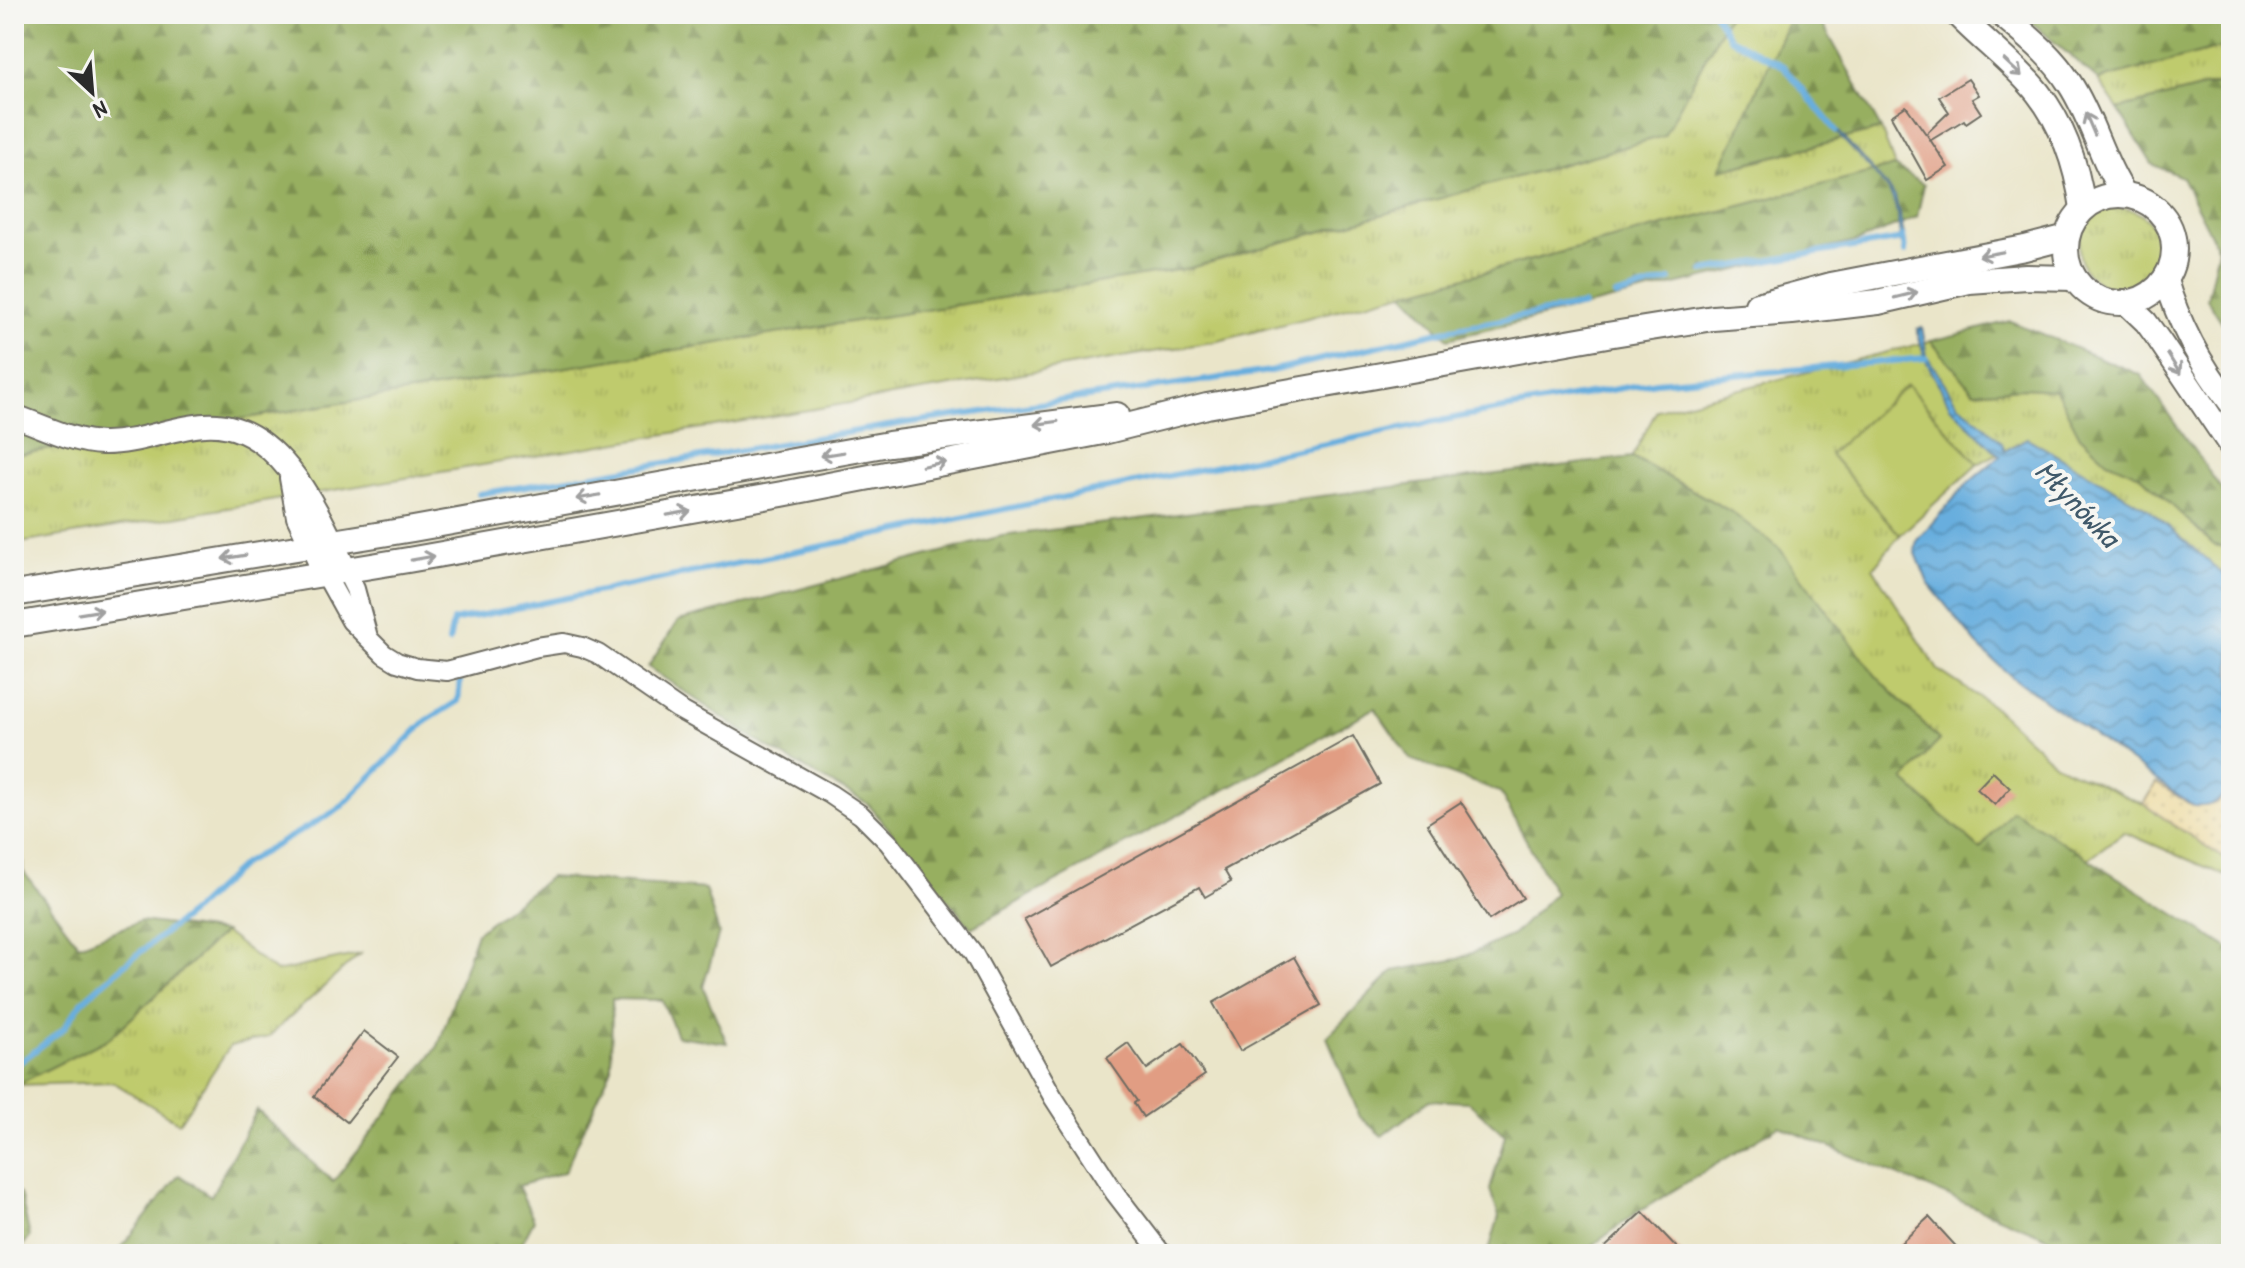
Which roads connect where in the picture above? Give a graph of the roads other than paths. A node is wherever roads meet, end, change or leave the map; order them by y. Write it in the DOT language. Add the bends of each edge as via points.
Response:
graph roads {
  1 [pos="1957,14"];
  2 [pos="2001,14"];
  3 [pos="2124,194"];
  4 [pos="2083,208"];
  5 [pos="2067,237"];
  6 [pos="2165,277"];
  7 [pos="2074,278"];
  8 [pos="2126,303"];
  9 [pos="1713,318"];
  10 [pos="2231,404"];
  11 [pos="1207,406"];
  12 [pos="14,416"];
  13 [pos="2231,447"];
  14 [pos="322,544"];
  15 [pos="335,572"];
  16 [pos="14,594"];
  17 [pos="14,625"];
  18 [pos="1162,1254"];
  1 -- 4 [label="main road, one-way" via="2036,90 2052,113 2070,151"];
  3 -- 2 [label="main road, one-way" via="2071,85 2052,59"];
  3 -- 4 [label="main road"];
  3 -- 6 [label="main road" via="2149,202 2169,226 2173,256"];
  4 -- 5 [label="main road"];
  5 -- 7 [label="main road"];
  5 -- 9 [label="main road, one-way" via="1831,285"];
  6 -- 8 [label="main road" via="2149,294"];
  6 -- 10 [label="street" via="2188,334"];
  7 -- 8 [label="main road" via="2095,297"];
  9 -- 7 [label="main road, one-way" via="1878,302 1969,281"];
  8 -- 13 [label="street, one-way" via="2146,322"];
  9 -- 11 [label="main road"];
  11 -- 14 [label="main road, one-way" via="889,444"];
  15 -- 11 [label="main road, one-way" via="782,494 1103,432"];
  12 -- 14 [label="street" via="99,443 203,425 243,430 275,452 319,514"];
  14 -- 15 [label="street"];
  14 -- 16 [label="main road, one-way"];
  17 -- 15 [label="main road, one-way"];
  15 -- 18 [label="street" via="351,621 397,662 447,671 537,647 582,647 861,815 889,843 973,953 1053,1097"];
}
